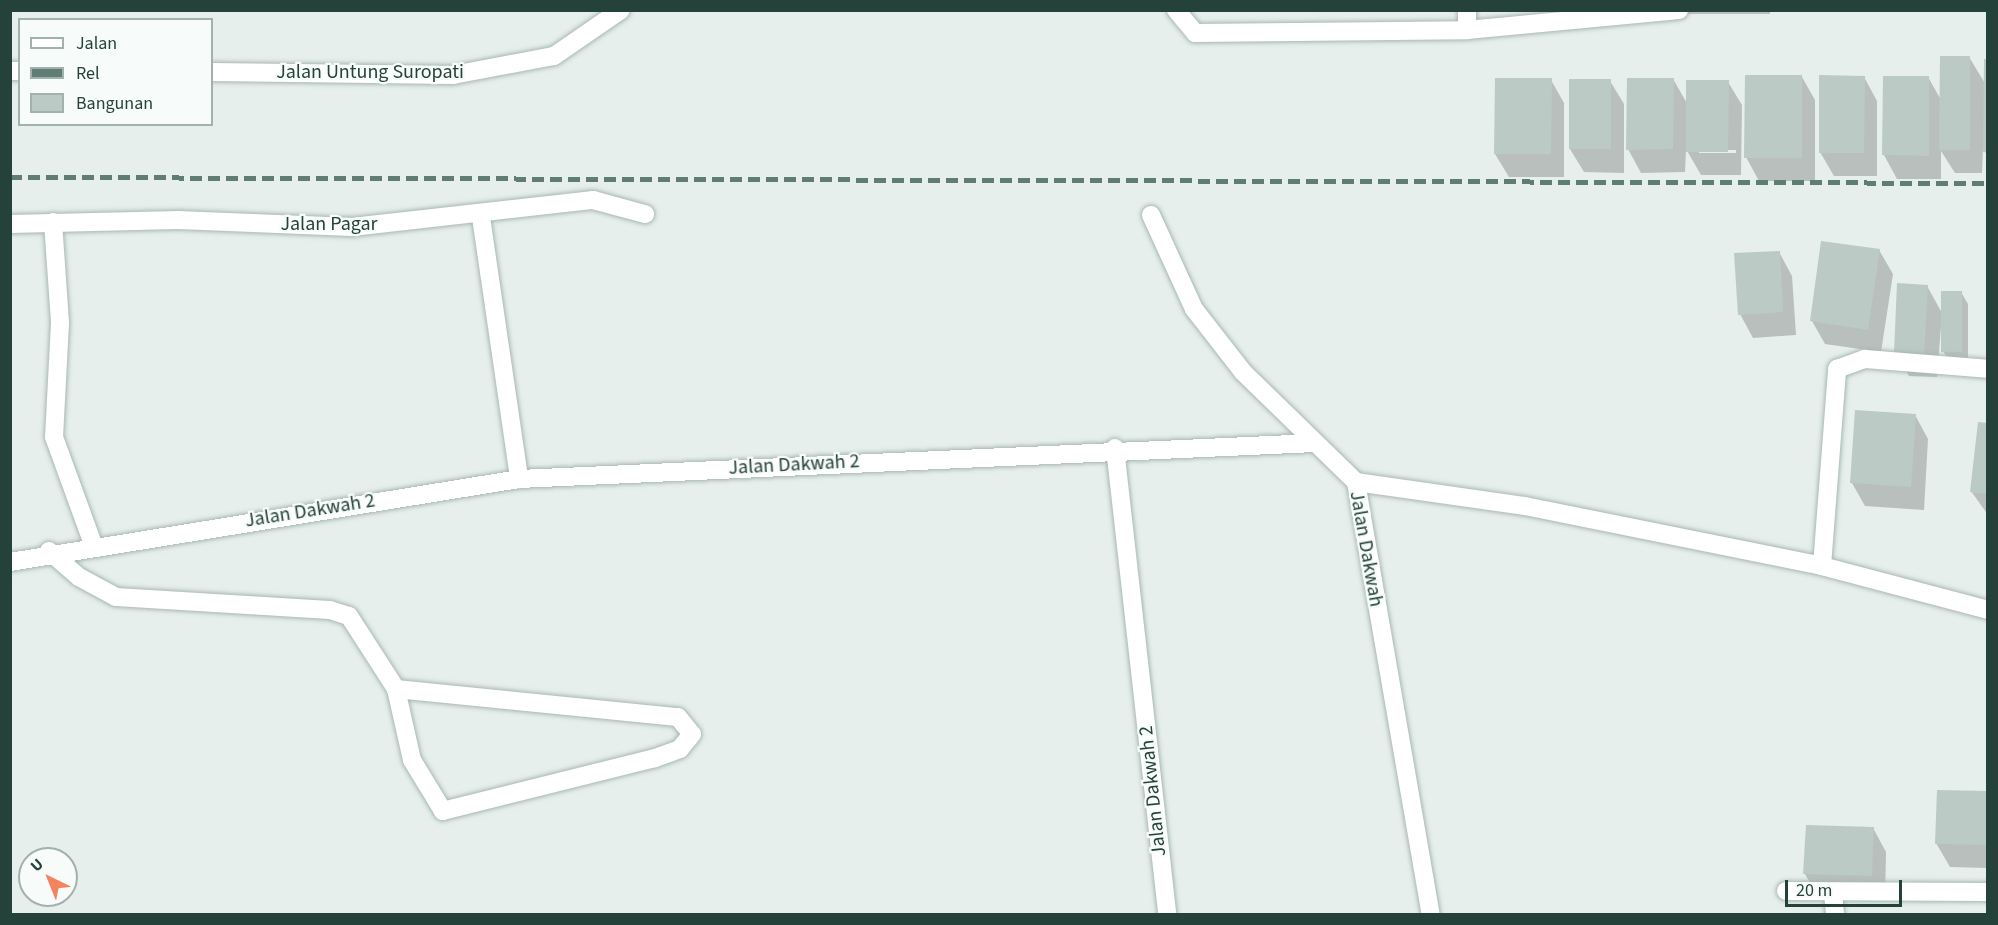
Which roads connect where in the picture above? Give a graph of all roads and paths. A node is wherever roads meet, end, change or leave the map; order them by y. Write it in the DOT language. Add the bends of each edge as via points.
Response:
graph roads {
  1 [pos="621,10"];
  2 [pos="1176,10"];
  3 [pos="1467,10"];
  4 [pos="1679,10"];
  5 [pos="1467,30"];
  6 [pos="213,72"];
  7 [pos="645,214"];
  8 [pos="1151,215"];
  9 [pos="481,217"];
  10 [pos="52,222"];
  11 [pos="10,224"];
  12 [pos="1988,369"];
  13 [pos="1315,443"];
  14 [pos="1115,448"];
  15 [pos="519,479"];
  16 [pos="1356,482"];
  17 [pos="93,544"];
  18 [pos="49,551"];
  19 [pos="10,562"];
  20 [pos="1822,566"];
  21 [pos="1988,610"];
  22 [pos="396,688"];
  23 [pos="1786,891"];
  24 [pos="1988,892"];
  25 [pos="1833,894"];
  26 [pos="1167,915"];
  27 [pos="1431,915"];
  28 [pos="1835,915"];
  1 -- 6 [label="street, Jalan Untung Suropati" via="554,56 453,75"];
  2 -- 5 [label="street" via="1195,33"];
  3 -- 5 [label="street"];
  4 -- 5 [label="street"];
  7 -- 9 [label="street, Jalan Pagar" via="593,200"];
  8 -- 13 [label="street, Jalan Dakwah" via="1194,309 1243,372"];
  9 -- 10 [label="street, Jalan Pagar" via="352,227 178,220"];
  9 -- 15 [label="street"];
  10 -- 11 [label="street, Jalan Pagar"];
  10 -- 17 [label="street" via="60,322 54,437"];
  12 -- 20 [label="street" via="1866,359 1837,369"];
  13 -- 14 [label="street"];
  13 -- 16 [label="street, Jalan Dakwah"];
  14 -- 15 [label="street, Jalan Dakwah 2"];
  14 -- 26 [label="street, Jalan Dakwah 2"];
  15 -- 17 [label="street, Jalan Dakwah 2"];
  16 -- 20 [label="street" via="1525,506"];
  16 -- 27 [label="street, Jalan Dakwah"];
  17 -- 18 [label="street, Jalan Dakwah 2"];
  18 -- 19 [label="street, Jalan Dakwah 2"];
  18 -- 22 [label="street" via="79,577 116,597 330,610 350,616"];
  20 -- 21 [label="street"];
  22 -- 22 [label="street" via="678,717 692,734 680,748 655,758 443,811 412,760"];
  23 -- 25 [label="street"];
  24 -- 25 [label="street"];
  25 -- 28 [label="street"];
}
